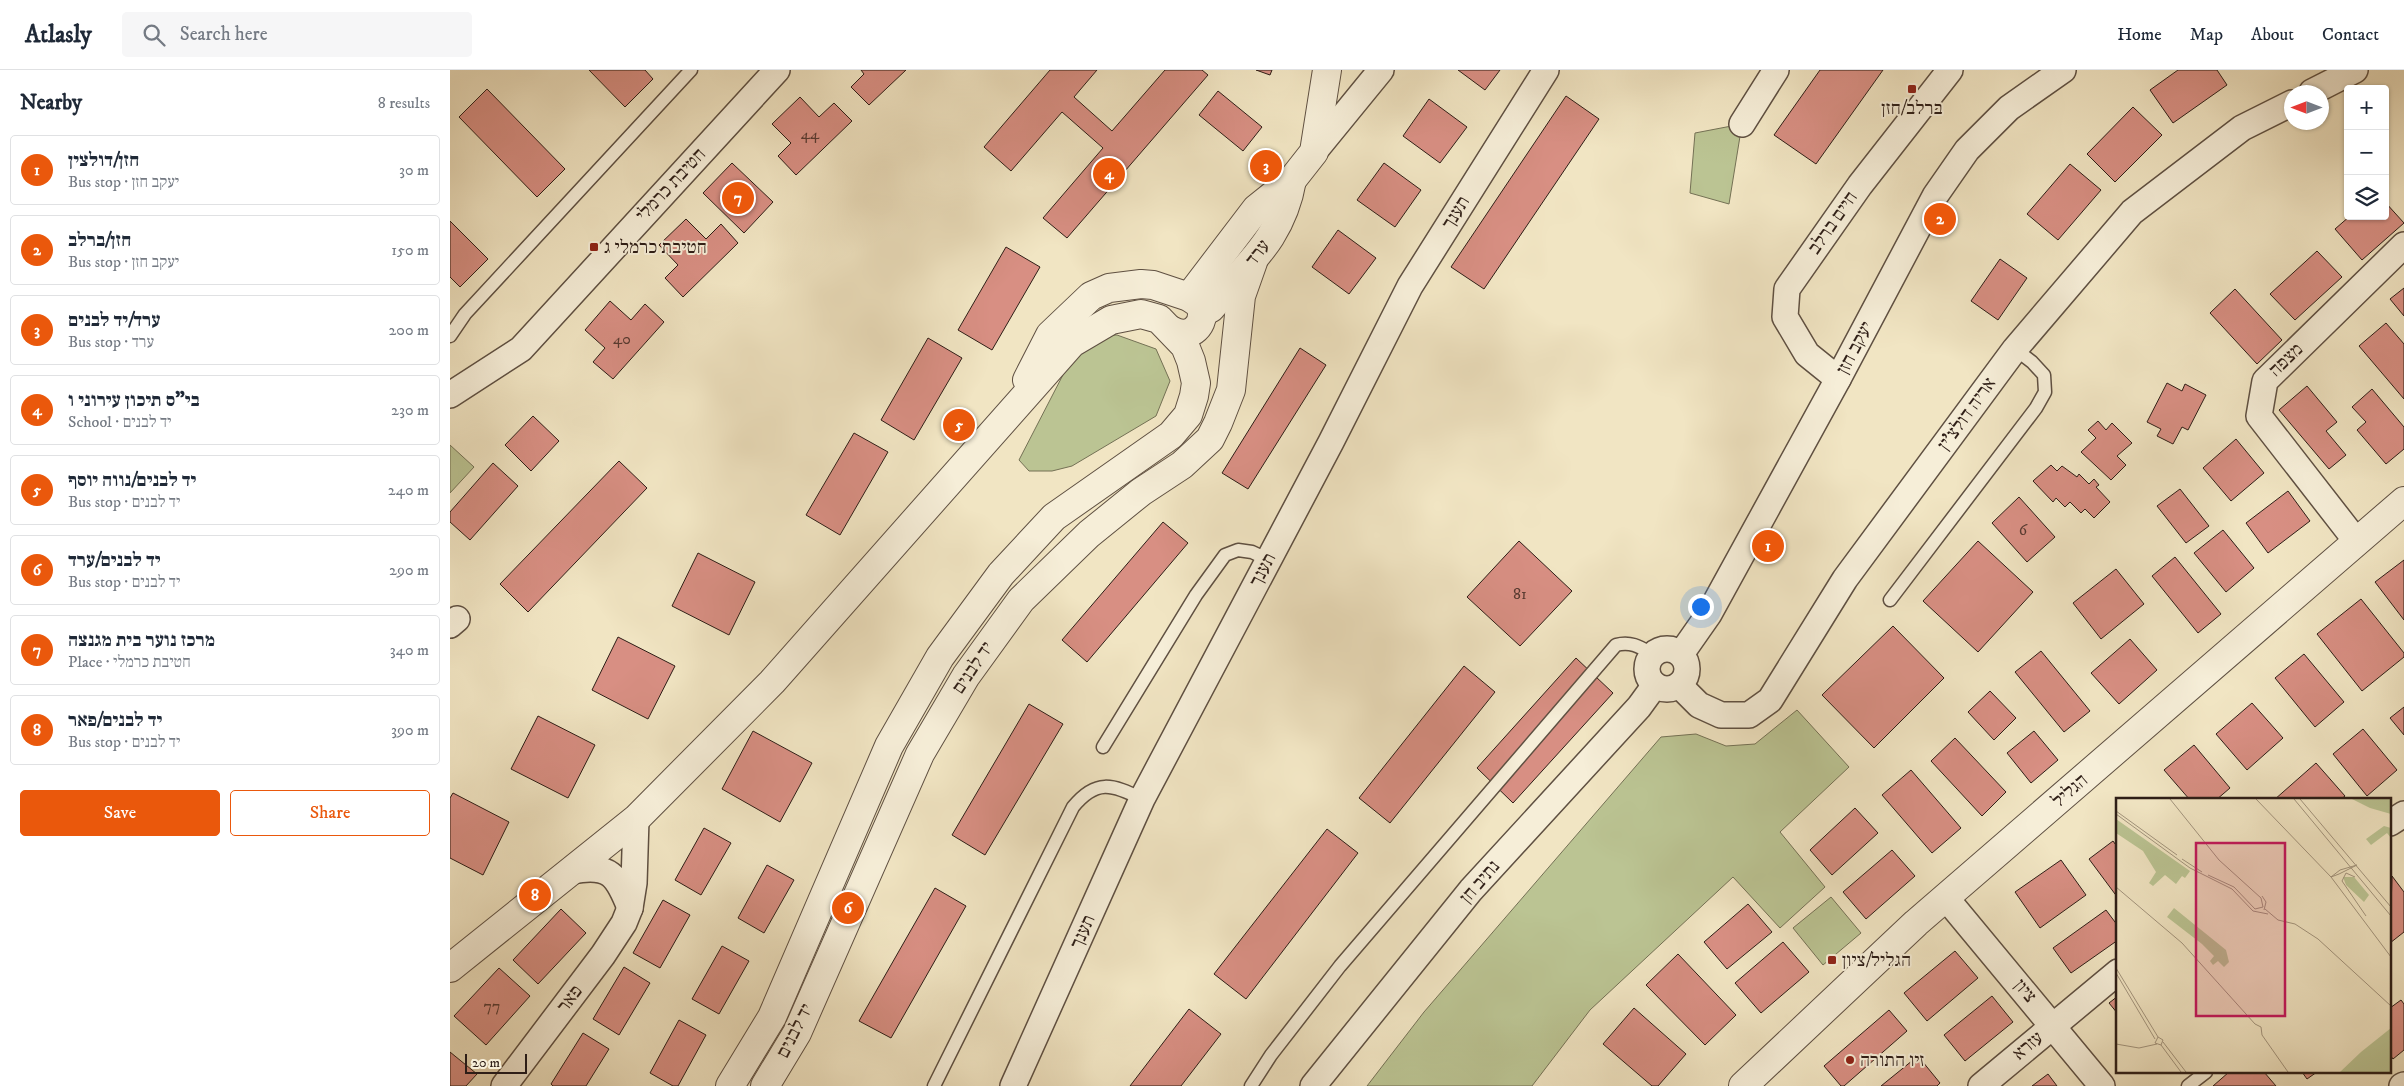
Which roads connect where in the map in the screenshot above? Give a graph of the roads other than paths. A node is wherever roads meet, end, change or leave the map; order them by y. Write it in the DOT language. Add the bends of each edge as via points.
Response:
graph roads {
  1 [pos="691,70"];
  2 [pos="777,70"];
  3 [pos="1327,70"];
  4 [pos="1381,70"];
  5 [pos="1546,70"];
  6 [pos="1776,70"];
  7 [pos="1950,70"];
  8 [pos="2063,70"];
  9 [pos="2356,70"];
  10 [pos="2326,85"];
  11 [pos="2284,107"];
  12 [pos="1742,124"];
  13 [pos="1314,152"];
  14 [pos="1292,180"];
  15 [pos="2404,245"];
  16 [pos="1253,262"];
  17 [pos="1194,306"];
  18 [pos="1169,327"];
  19 [pos="450,336"];
  20 [pos="2015,349"];
  21 [pos="1233,363"];
  22 [pos="1838,379"];
  23 [pos="450,395"];
  24 [pos="1014,411"];
  25 [pos="2404,501"];
  26 [pos="2357,542"];
  27 [pos="1269,560"];
  28 [pos="1890,600"];
  29 [pos="1652,654"];
  30 [pos="1681,654"];
  31 [pos="1667,685"];
  32 [pos="1103,747"];
  33 [pos="1142,799"];
  34 [pos="2404,814"];
  35 [pos="636,819"];
  36 [pos="2392,822"];
  37 [pos="572,871"];
  38 [pos="1946,898"];
  39 [pos="630,908"];
  40 [pos="450,968"];
  41 [pos="2116,974"];
  42 [pos="2053,1025"];
  43 [pos="2203,1074"];
  44 [pos="504,1086"];
  45 [pos="730,1086"];
  46 [pos="765,1086"];
  47 [pos="934,1086"];
  48 [pos="1013,1086"];
  49 [pos="1251,1086"];
  50 [pos="1313,1086"];
  51 [pos="1743,1086"];
  52 [pos="1981,1086"];
  53 [pos="2102,1086"];
  54 [pos="2188,1086"];
  1 -- 19 [label="lane" via="465,314"];
  2 -- 23 [label="street, חטיבת כרמלי" via="521,349"];
  3 -- 13 [label="street"];
  4 -- 13 [label="street, ערד"];
  5 -- 27 [label="street, תענך" via="1410,286"];
  6 -- 12 [label="street"];
  7 -- 22 [label="street, חיים ברלב" via="1860,186 1787,289 1785,317 1807,354"];
  8 -- 22 [label="street, יעקב חזן" via="2009,108 1967,150 1935,196"];
  9 -- 10 [label="street"];
  11 -- 20 [label="street, אריה דולצ'ין" via="2242,128 2132,212"];
  13 -- 14 [label="street, ערד"];
  14 -- 16 [label="street, ערד" via="1284,214"];
  14 -- 17 [label="street, ערד" via="1256,209"];
  15 -- 26 [label="street, מצפה" via="2265,381 2259,416"];
  16 -- 17 [label="street, ערד" via="1211,308"];
  16 -- 21 [label="street" via="1241,296"];
  17 -- 18 [label="street" via="1173,299 1164,314"];
  17 -- 21 [label="street, יד לבנים" via="1220,337"];
  17 -- 24 [label="street, יד לבנים" via="1164,288 1141,284 1109,288 1090,296 1050,335"];
  18 -- 24 [label="street, יד לבנים" via="1159,319 1141,314 1111,320 1089,331 1072,344"];
  18 -- 45 [label="street, יד לבנים" via="1185,346 1192,361 1196,383 1188,415 1171,435 1054,517 1001,574 940,657 889,746 772,1017"];
  20 -- 28 [label="lane" via="2044,375 2045,392"];
  20 -- 31 [label="street, אריה דולצ'ין" via="1845,579 1770,700 1749,715 1721,715"];
  21 -- 46 [label="street, יד לבנים" via="1230,390 1210,439 1182,465 1141,492 1089,534 1021,600 966,676 920,754 797,1033"];
  22 -- 30 [label="street, יעקב חזן" via="1709,614"];
  24 -- 35 [label="street, יד לבנים" via="772,682"];
  25 -- 26 [label="street, הגליל"];
  26 -- 38 [label="street, הגליל"];
  27 -- 32 [label="lane" via="1238,550 1225,555 1196,595"];
  27 -- 33 [label="street, תענך"];
  29 -- 30 [label="street" via="1663,649 1676,650"];
  29 -- 31 [label="street" via="1647,672"];
  29 -- 49 [label="lane" via="1639,646 1616,645 1340,966"];
  30 -- 31 [label="street" via="1687,666 1684,680"];
  31 -- 50 [label="street, נתיב חן" via="1639,707 1471,890"];
  33 -- 47 [label="lane" via="1108,786 1095,788 1083,795 1073,808"];
  33 -- 48 [label="street, תענך"];
  34 -- 36 [label="street"];
  35 -- 37 [label="street, יד לבנים"];
  35 -- 39 [label="street, פאר" via="636,864"];
  37 -- 39 [label="street" via="603,869 614,876"];
  37 -- 40 [label="street, יד לבנים"];
  38 -- 42 [label="street, ציון"];
  38 -- 51 [label="street, הגליל"];
  39 -- 44 [label="street, פאר" via="603,955"];
  41 -- 42 [label="street, עזרא"];
  42 -- 52 [label="street, עזרא"];
  42 -- 53 [label="street, ציון"];
  43 -- 54 [label="lane"];
}
